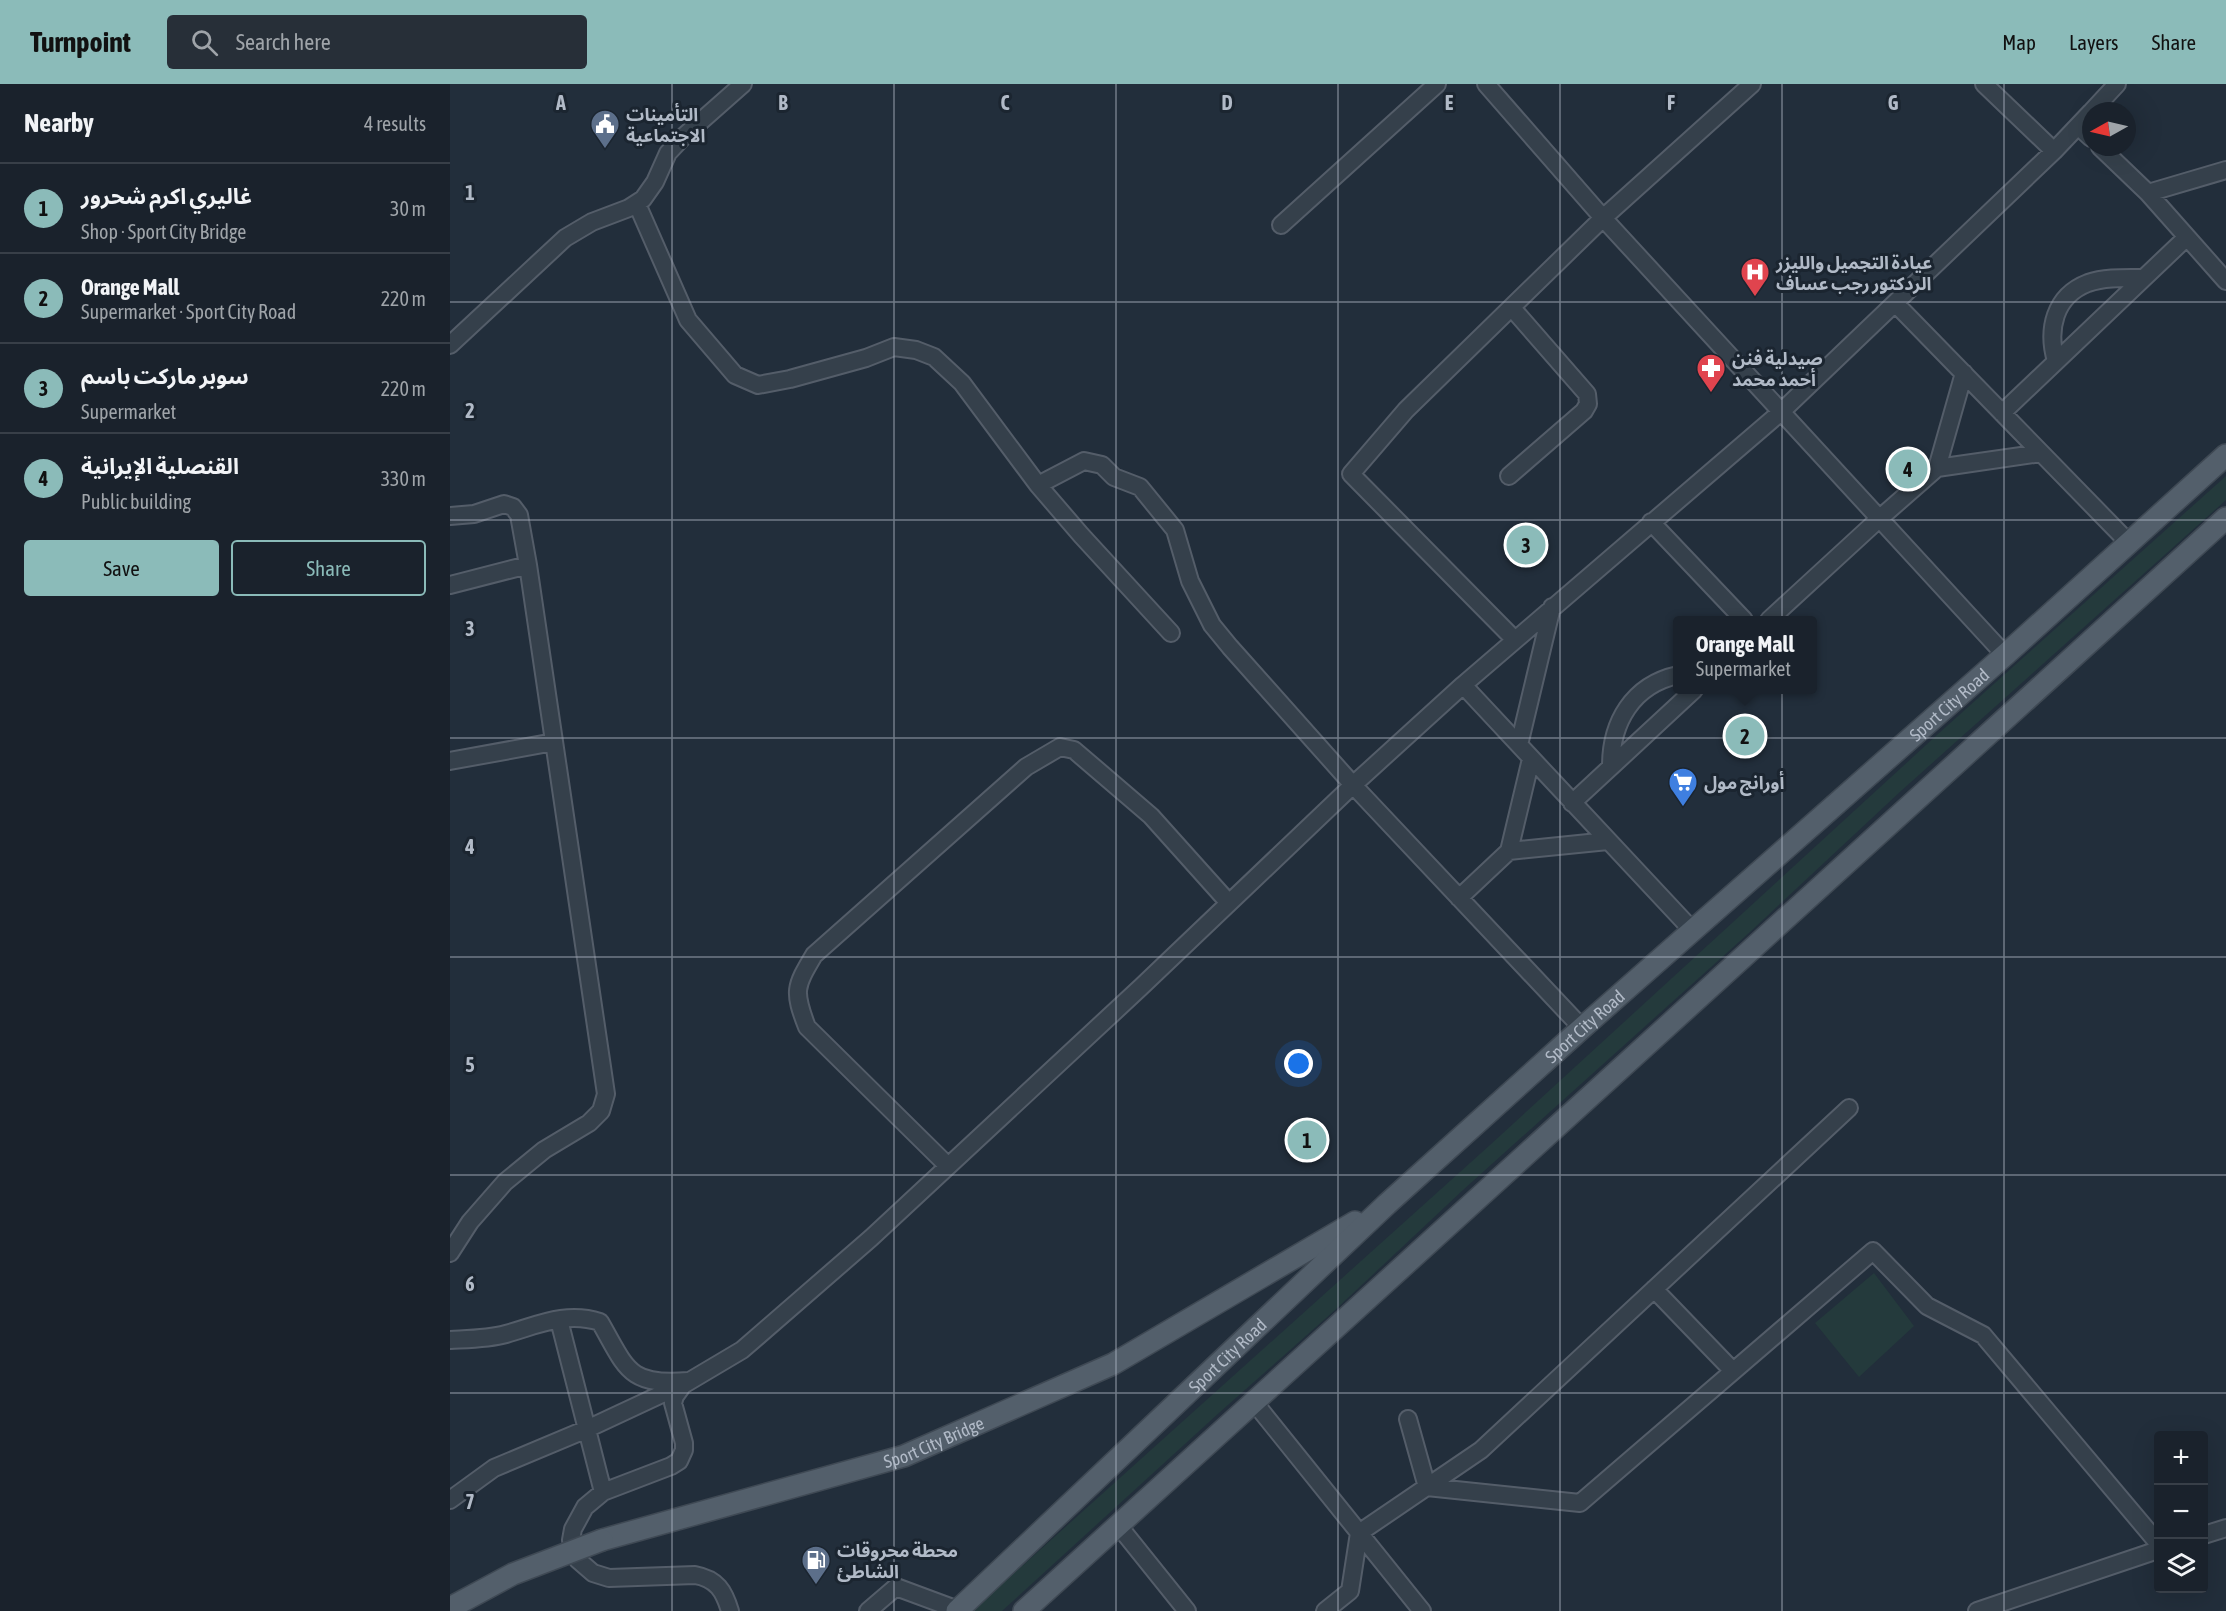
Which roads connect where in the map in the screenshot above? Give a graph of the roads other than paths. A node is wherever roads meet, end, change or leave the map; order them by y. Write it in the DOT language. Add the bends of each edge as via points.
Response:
graph roads {
  1 [pos="742,84"];
  2 [pos="1437,84"];
  3 [pos="1486,84"];
  4 [pos="1752,84"];
  5 [pos="1984,84"];
  6 [pos="2117,84"];
  7 [pos="2100,102"];
  8 [pos="2082,121"];
  9 [pos="2078,126"];
  10 [pos="2082,130"];
  11 [pos="2054,151"];
  12 [pos="2109,156"];
  13 [pos="2226,170"];
  14 [pos="2148,193"];
  15 [pos="637,204"];
  16 [pos="1603,218"];
  17 [pos="1281,225"];
  18 [pos="2187,237"];
  19 [pos="2143,278"];
  20 [pos="2226,279"];
  21 [pos="1895,303"];
  22 [pos="1512,308"];
  23 [pos="451,342"];
  24 [pos="2056,361"];
  25 [pos="1964,373"];
  26 [pos="1782,411"];
  27 [pos="2002,412"];
  28 [pos="2041,453"];
  29 [pos="2226,455"];
  30 [pos="1937,468"];
  31 [pos="1509,476"];
  32 [pos="1038,485"];
  33 [pos="450,516"];
  34 [pos="1880,518"];
  35 [pos="2226,518"];
  36 [pos="1651,522"];
  37 [pos="2129,543"];
  38 [pos="528,565"];
  39 [pos="450,585"];
  40 [pos="1552,607"];
  41 [pos="1739,616"];
  42 [pos="1774,616"];
  43 [pos="1171,633"];
  44 [pos="1514,639"];
  45 [pos="2006,655"];
  46 [pos="1673,676"];
  47 [pos="1463,685"];
  48 [pos="1690,694"];
  49 [pos="554,742"];
  50 [pos="1519,745"];
  51 [pos="1531,759"];
  52 [pos="450,761"];
  53 [pos="1611,766"];
  54 [pos="1353,785"];
  55 [pos="1572,803"];
  56 [pos="1608,841"];
  57 [pos="1509,851"];
  58 [pos="1460,898"];
  59 [pos="1229,903"];
  60 [pos="1693,931"];
  61 [pos="1582,1028"];
  62 [pos="1849,1108"];
  63 [pos="948,1166"];
  64 [pos="1387,1204"];
  65 [pos="450,1253"];
  66 [pos="1654,1289"];
  67 [pos="559,1320"];
  68 [pos="450,1340"];
  69 [pos="1733,1371"];
  70 [pos="688,1381"];
  71 [pos="1254,1402"];
  72 [pos="1408,1419"];
  73 [pos="587,1429"];
  74 [pos="1427,1487"];
  75 [pos="603,1492"];
  76 [pos="450,1500"];
  77 [pos="1118,1525"];
  78 [pos="2226,1528"];
  79 [pos="1359,1533"];
  80 [pos="2208,1534"];
  81 [pos="2155,1539"];
  82 [pos="2154,1552"];
  83 [pos="450,1608"];
  84 [pos="730,1611"];
  85 [pos="868,1611"];
  86 [pos="957,1611"];
  87 [pos="1024,1611"];
  88 [pos="1187,1611"];
  89 [pos="1325,1611"];
  90 [pos="1422,1611"];
  91 [pos="1977,1611"];
  1 -- 15 [label="street" via="668,153 650,191"];
  2 -- 17 [label="street"];
  3 -- 16 [label="street"];
  4 -- 16 [label="street"];
  5 -- 11 [label="street"];
  6 -- 7 [label="street"];
  8 -- 9 [label="street"];
  9 -- 10 [label="street"];
  9 -- 11 [label="street"];
  11 -- 21 [label="street"];
  12 -- 14 [label="street"];
  13 -- 14 [label="street"];
  14 -- 18 [label="street"];
  15 -- 23 [label="street" via="565,238"];
  15 -- 32 [label="street" via="688,320 735,375 758,385 894,347 916,350 934,357 962,383"];
  16 -- 22 [label="street"];
  16 -- 26 [label="street"];
  18 -- 19 [label="street"];
  18 -- 20 [label="street"];
  19 -- 24 [label="street"];
  19 -- 24 [label="street" via="2104,279 2075,290 2061,304 2053,327"];
  21 -- 25 [label="street"];
  21 -- 26 [label="street"];
  22 -- 31 [label="street" via="1587,394 1588,404"];
  22 -- 44 [label="street" via="1406,410 1352,474"];
  24 -- 27 [label="street"];
  25 -- 27 [label="street"];
  25 -- 30 [label="street"];
  26 -- 34 [label="street"];
  26 -- 36 [label="street"];
  27 -- 28 [label="street"];
  28 -- 30 [label="street"];
  28 -- 37 [label="street"];
  29 -- 37 [label="main road, Sport City Road"];
  30 -- 34 [label="street"];
  32 -- 43 [label="street"];
  32 -- 54 [label="street" via="1084,461 1101,465 1114,477 1140,487 1174,530 1190,581 1212,625"];
  33 -- 38 [label="street" via="509,505 519,515"];
  34 -- 42 [label="street"];
  34 -- 45 [label="street"];
  35 -- 71 [label="main road"];
  36 -- 40 [label="street"];
  36 -- 41 [label="street"];
  37 -- 45 [label="main road, Sport City Road"];
  38 -- 39 [label="street"];
  38 -- 49 [label="street"];
  40 -- 44 [label="street"];
  40 -- 50 [label="street"];
  44 -- 47 [label="street"];
  45 -- 60 [label="main road, Sport City Road"];
  46 -- 53 [label="street" via="1655,683 1632,700 1614,733"];
  47 -- 50 [label="street"];
  47 -- 54 [label="street"];
  48 -- 53 [label="street"];
  49 -- 52 [label="street"];
  49 -- 65 [label="street" via="606,1094 596,1118 544,1150 505,1182 470,1222"];
  50 -- 51 [label="street"];
  51 -- 55 [label="street"];
  51 -- 57 [label="street"];
  53 -- 55 [label="street"];
  54 -- 58 [label="street"];
  54 -- 59 [label="street"];
  55 -- 56 [label="street"];
  56 -- 57 [label="street"];
  56 -- 60 [label="street"];
  57 -- 58 [label="street"];
  58 -- 61 [label="street"];
  59 -- 63 [label="street"];
  59 -- 63 [label="street" via="1151,816 1074,750 1060,747 1026,767 814,955 798,982 799,1006 807,1027"];
  60 -- 61 [label="main road, Sport City Road"];
  61 -- 64 [label="main road, Sport City Road"];
  62 -- 66 [label="street"];
  63 -- 70 [label="street" via="763,1333 726,1361"];
  64 -- 83 [label="main road, Sport City Bridge, bridge" via="1113,1364 904,1456 602,1540 513,1574"];
  64 -- 86 [label="main road, Sport City Road"];
  66 -- 69 [label="street"];
  66 -- 74 [label="street" via="1481,1450"];
  67 -- 68 [label="street" via="504,1334"];
  67 -- 70 [label="street" via="584,1317 600,1322 624,1365 651,1382"];
  67 -- 73 [label="street"];
  69 -- 74 [label="street" via="1580,1503"];
  69 -- 81 [label="street" via="1873,1251 1927,1306 1983,1335"];
  70 -- 73 [label="street"];
  70 -- 75 [label="street" via="673,1403 684,1443 679,1461"];
  71 -- 77 [label="main road"];
  71 -- 79 [label="street"];
  72 -- 74 [label="street"];
  73 -- 75 [label="street"];
  73 -- 76 [label="street" via="494,1468"];
  74 -- 79 [label="street"];
  75 -- 84 [label="street" via="585,1507 573,1529 573,1551 586,1568 609,1578 704,1577 722,1589"];
  77 -- 87 [label="main road"];
  77 -- 88 [label="street"];
  78 -- 80 [label="street"];
  79 -- 89 [label="street" via="1350,1591"];
  79 -- 90 [label="street"];
  82 -- 91 [label="street"];
  85 -- 86 [label="street" via="896,1587"];
}
